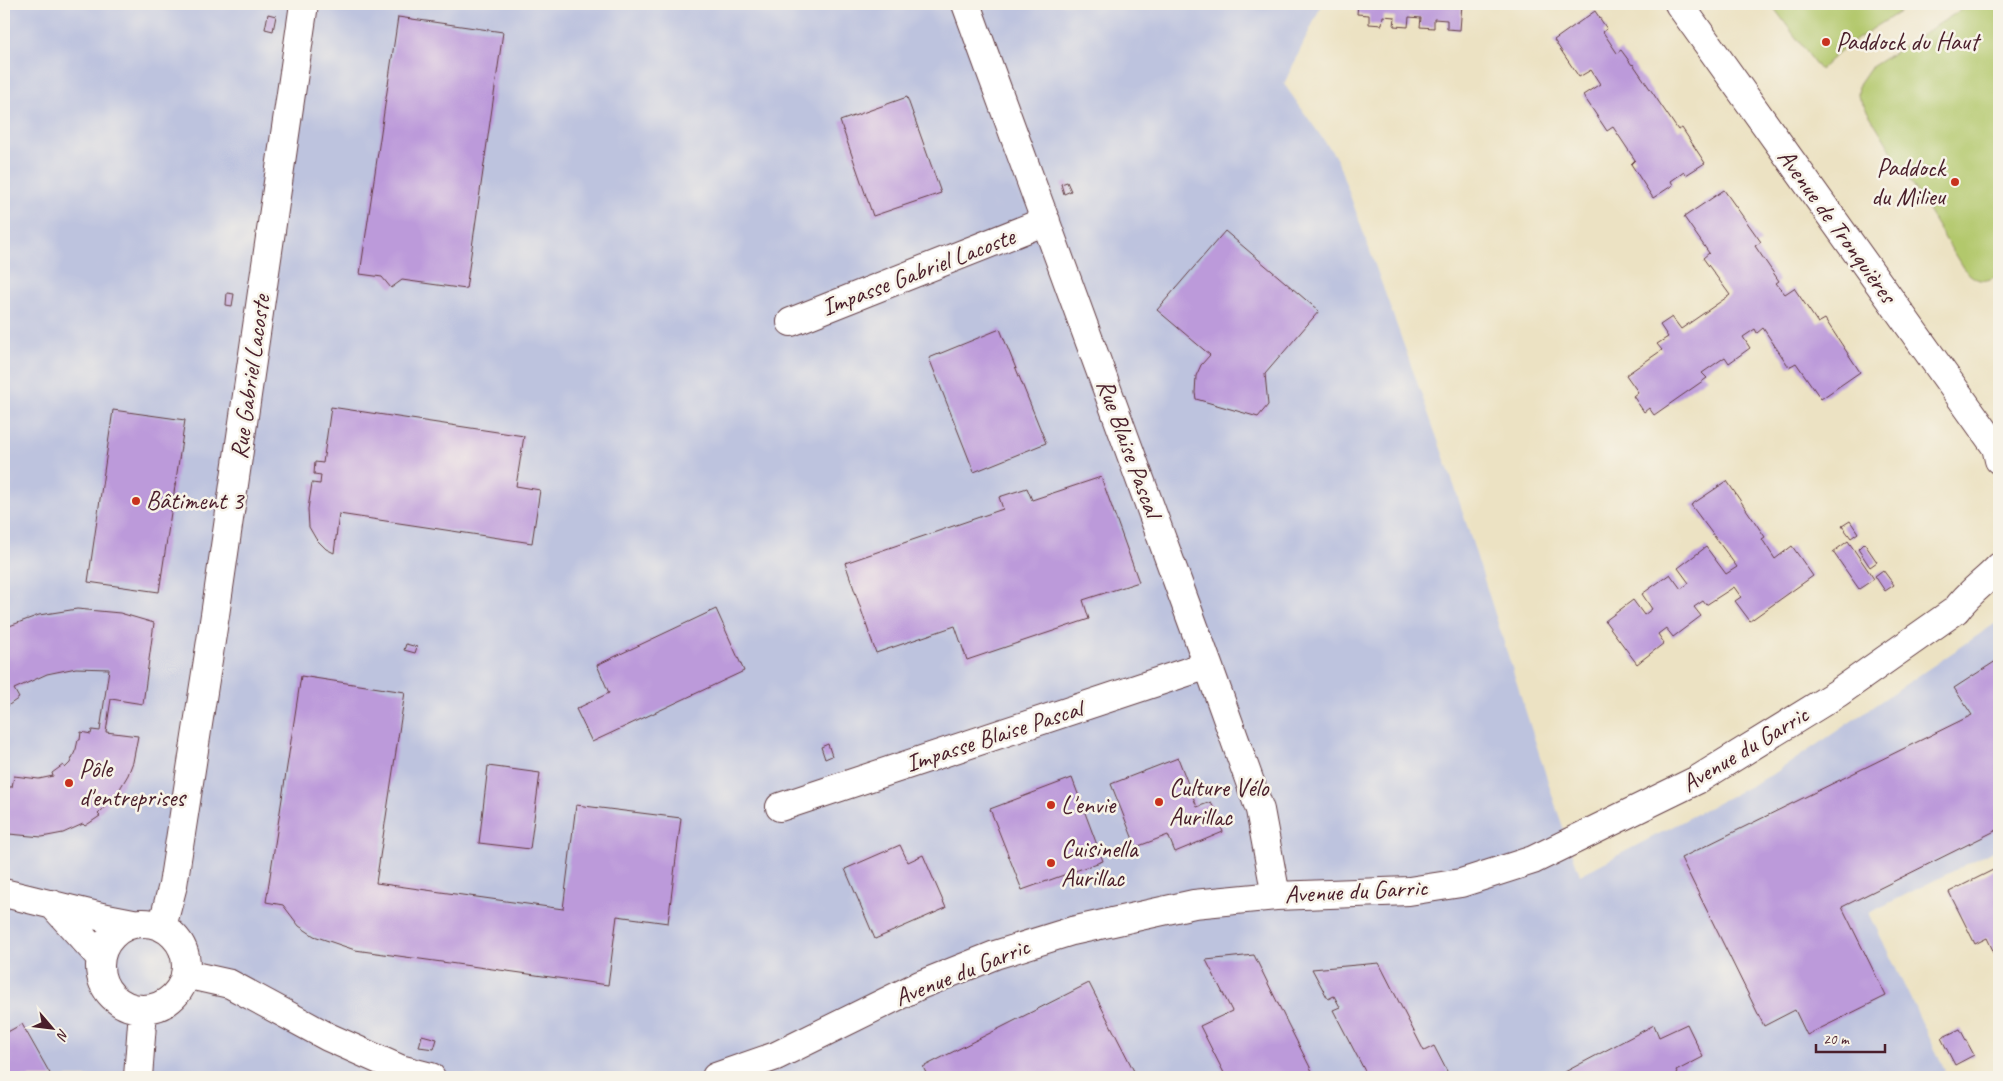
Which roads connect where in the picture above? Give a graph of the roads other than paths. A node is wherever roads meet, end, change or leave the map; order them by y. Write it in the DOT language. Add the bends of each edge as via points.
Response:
graph roads {
  1 [pos="304,4"];
  2 [pos="966,4"];
  3 [pos="1679,4"];
  4 [pos="1046,222"];
  5 [pos="791,322"];
  6 [pos="1998,452"];
  7 [pos="1999,567"];
  8 [pos="1999,588"];
  9 [pos="1956,610"];
  10 [pos="1208,665"];
  11 [pos="780,807"];
  12 [pos="4,893"];
  13 [pos="1276,896"];
  14 [pos="52,904"];
  15 [pos="133,923"];
  16 [pos="162,926"];
  17 [pos="100,957"];
  18 [pos="185,974"];
  19 [pos="143,1010"];
  20 [pos="138,1077"];
  21 [pos="432,1077"];
  22 [pos="716,1077"];
  1 -- 16 [label="street, Rue Gabriel Lacoste" via="214,624 173,885"];
  2 -- 4 [label="street, Rue Blaise Pascal"];
  3 -- 6 [label="street, Avenue de Tronquières"];
  4 -- 5 [label="street, Impasse Gabriel Lacoste"];
  4 -- 10 [label="street, Rue Blaise Pascal"];
  7 -- 9 [label="street, Avenue du Garric" via="1966,596"];
  8 -- 9 [label="street, Avenue du Garric" via="1971,606"];
  9 -- 13 [label="street, Avenue du Garric" via="1838,693 1697,780 1533,860 1460,883 1409,891"];
  10 -- 11 [label="street, Impasse Blaise Pascal"];
  10 -- 13 [label="street, Rue Blaise Pascal" via="1260,810"];
  12 -- 14 [label="street"];
  13 -- 22 [label="street, Avenue du Garric" via="1194,904 1072,931 995,954 920,985 776,1056"];
  14 -- 15 [label="street"];
  14 -- 17 [label="street"];
  15 -- 16 [label="street" via="148,922"];
  15 -- 17 [label="street" via="119,929 108,940"];
  16 -- 18 [label="street" via="177,938 185,956"];
  17 -- 19 [label="street" via="100,976 109,994 124,1005"];
  18 -- 19 [label="street" via="180,988 170,999 157,1007"];
  18 -- 21 [label="street" via="230,984 328,1037 400,1069"];
  19 -- 20 [label="street"];
}
